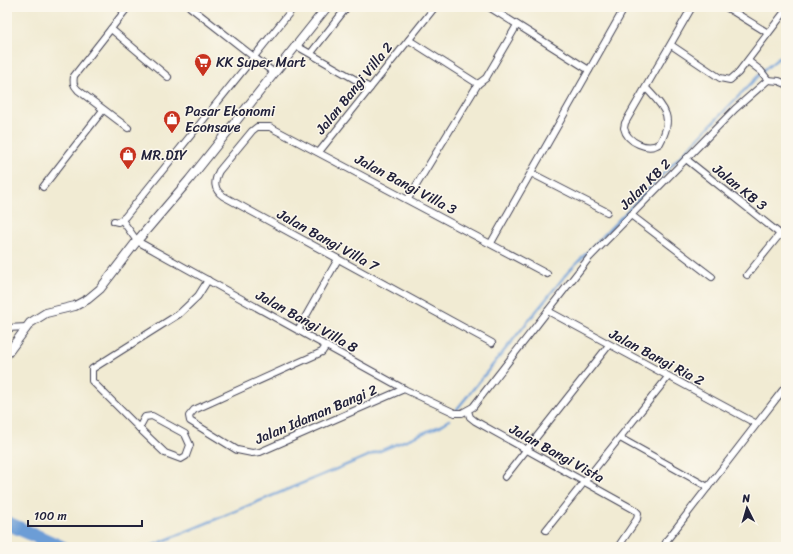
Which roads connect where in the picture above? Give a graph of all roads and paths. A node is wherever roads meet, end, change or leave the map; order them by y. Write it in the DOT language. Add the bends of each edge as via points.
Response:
graph roads {
  1 [pos="128,7"];
  2 [pos="190,7"];
  3 [pos="294,7"];
  4 [pos="327,7"];
  5 [pos="347,7"];
  6 [pos="435,7"];
  7 [pos="692,7"];
  8 [pos="726,7"];
  9 [pos="491,8"];
  10 [pos="622,8"];
  11 [pos="786,10"];
  12 [pos="517,25"];
  13 [pos="111,29"];
  14 [pos="768,32"];
  15 [pos="408,40"];
  16 [pos="295,45"];
  17 [pos="671,45"];
  18 [pos="311,53"];
  19 [pos="254,58"];
  20 [pos="748,61"];
  21 [pos="589,70"];
  22 [pos="273,72"];
  23 [pos="168,77"];
  24 [pos="768,80"];
  25 [pos="478,84"];
  26 [pos="786,84"];
  27 [pos="370,88"];
  28 [pos="646,88"];
  29 [pos="103,110"];
  30 [pos="128,128"];
  31 [pos="252,131"];
  32 [pos="319,152"];
  33 [pos="686,159"];
  34 [pos="530,173"];
  35 [pos="43,187"];
  36 [pos="408,199"];
  37 [pos="607,212"];
  38 [pos="631,215"];
  39 [pos="122,220"];
  40 [pos="114,221"];
  41 [pos="780,234"];
  42 [pos="786,238"];
  43 [pos="137,241"];
  44 [pos="490,243"];
  45 [pos="338,259"];
  46 [pos="547,274"];
  47 [pos="747,275"];
  48 [pos="712,277"];
  49 [pos="208,280"];
  50 [pos="548,312"];
  51 [pos="27,327"];
  52 [pos="7,328"];
  53 [pos="298,330"];
  54 [pos="492,343"];
  55 [pos="609,345"];
  56 [pos="326,346"];
  57 [pos="7,354"];
  58 [pos="668,377"];
  59 [pos="786,386"];
  60 [pos="404,389"];
  61 [pos="468,411"];
  62 [pos="755,423"];
  63 [pos="139,428"];
  64 [pos="620,438"];
  65 [pos="527,450"];
  66 [pos="505,477"];
  67 [pos="584,482"];
  68 [pos="708,487"];
  69 [pos="546,530"];
  70 [pos="618,547"];
  71 [pos="664,547"];
  1 -- 13 [label="street"];
  2 -- 19 [label="street"];
  3 -- 19 [label="street"];
  4 -- 16 [label="street"];
  5 -- 18 [label="street"];
  6 -- 15 [label="street, Jalan Bangi Villa 2"];
  7 -- 17 [label="street"];
  8 -- 14 [label="street"];
  9 -- 12 [label="street"];
  10 -- 21 [label="street"];
  11 -- 14 [label="street"];
  12 -- 21 [label="street"];
  12 -- 25 [label="street" via="486,78"];
  13 -- 23 [label="street"];
  13 -- 29 [label="street" via="74,76 73,84"];
  14 -- 20 [label="street"];
  15 -- 25 [label="street"];
  15 -- 27 [label="street, Jalan Bangi Villa 2"];
  16 -- 18 [label="street"];
  16 -- 22 [label="street"];
  17 -- 20 [label="street" via="720,78 730,80"];
  17 -- 28 [label="street"];
  18 -- 27 [label="street"];
  19 -- 22 [label="street"];
  19 -- 39 [label="street"];
  20 -- 24 [label="street"];
  21 -- 34 [label="street"];
  22 -- 43 [label="street" via="189,180"];
  24 -- 26 [label="street"];
  24 -- 33 [label="street, Jalan KB 2" via="735,109"];
  25 -- 36 [label="street"];
  27 -- 32 [label="street, Jalan Bangi Villa 2"];
  28 -- 28 [label="street" via="664,107 668,119 660,143 650,148 643,147 627,135 624,128"];
  29 -- 30 [label="street"];
  29 -- 35 [label="street"];
  31 -- 32 [label="street, Jalan Bangi Villa 3" via="257,127 270,127"];
  31 -- 45 [label="street, Jalan Bangi Villa 7" via="219,171 215,179 218,192"];
  32 -- 36 [label="street, Jalan Bangi Villa 3"];
  33 -- 38 [label="street, Jalan KB 2"];
  33 -- 41 [label="street, Jalan KB 3"];
  34 -- 37 [label="street"];
  34 -- 44 [label="street"];
  36 -- 44 [label="street, Jalan Bangi Villa 3"];
  38 -- 48 [label="street"];
  38 -- 50 [label="street, Jalan KB 2" via="589,258"];
  39 -- 40 [label="street"];
  39 -- 43 [label="street"];
  41 -- 42 [label="street, Jalan KB 3"];
  41 -- 47 [label="street"];
  43 -- 49 [label="street, Jalan Bangi Villa 8"];
  43 -- 51 [label="street" via="109,279 88,299 75,306 46,313"];
  44 -- 46 [label="street, Jalan Bangi Villa 3"];
  45 -- 53 [label="street"];
  45 -- 54 [label="street, Jalan Bangi Villa 7"];
  49 -- 53 [label="street, Jalan Bangi Villa 8"];
  49 -- 63 [label="street" via="198,296 179,314 92,369 92,381"];
  50 -- 55 [label="street, Jalan Bangi Ria 2"];
  50 -- 61 [label="street, Jalan KB 2"];
  51 -- 52 [label="street"];
  51 -- 57 [label="street"];
  53 -- 56 [label="street, Jalan Bangi Villa 8"];
  55 -- 58 [label="street, Jalan Bangi Ria 2"];
  55 -- 65 [label="street"];
  56 -- 60 [label="street, Jalan Bangi Villa 8"];
  56 -- 60 [label="street, Jalan Idaman Bangi 2" via="322,352 191,413 189,416 193,424 237,450 252,454"];
  58 -- 62 [label="street, Jalan Bangi Ria 2"];
  58 -- 64 [label="street"];
  59 -- 62 [label="street"];
  60 -- 61 [label="street, Jalan Bangi Villa 8" via="449,411"];
  61 -- 65 [label="street, Jalan Bangi Vista" via="475,421"];
  62 -- 68 [label="street"];
  63 -- 63 [label="street" via="145,417 152,416 185,434 190,445 186,456 181,459 165,454"];
  64 -- 67 [label="street"];
  64 -- 68 [label="street"];
  65 -- 66 [label="street"];
  65 -- 67 [label="street, Jalan Bangi Vista"];
  67 -- 69 [label="street"];
  67 -- 70 [label="street, Jalan Bangi Vista" via="638,513 638,519"];
  68 -- 71 [label="street"];
}
